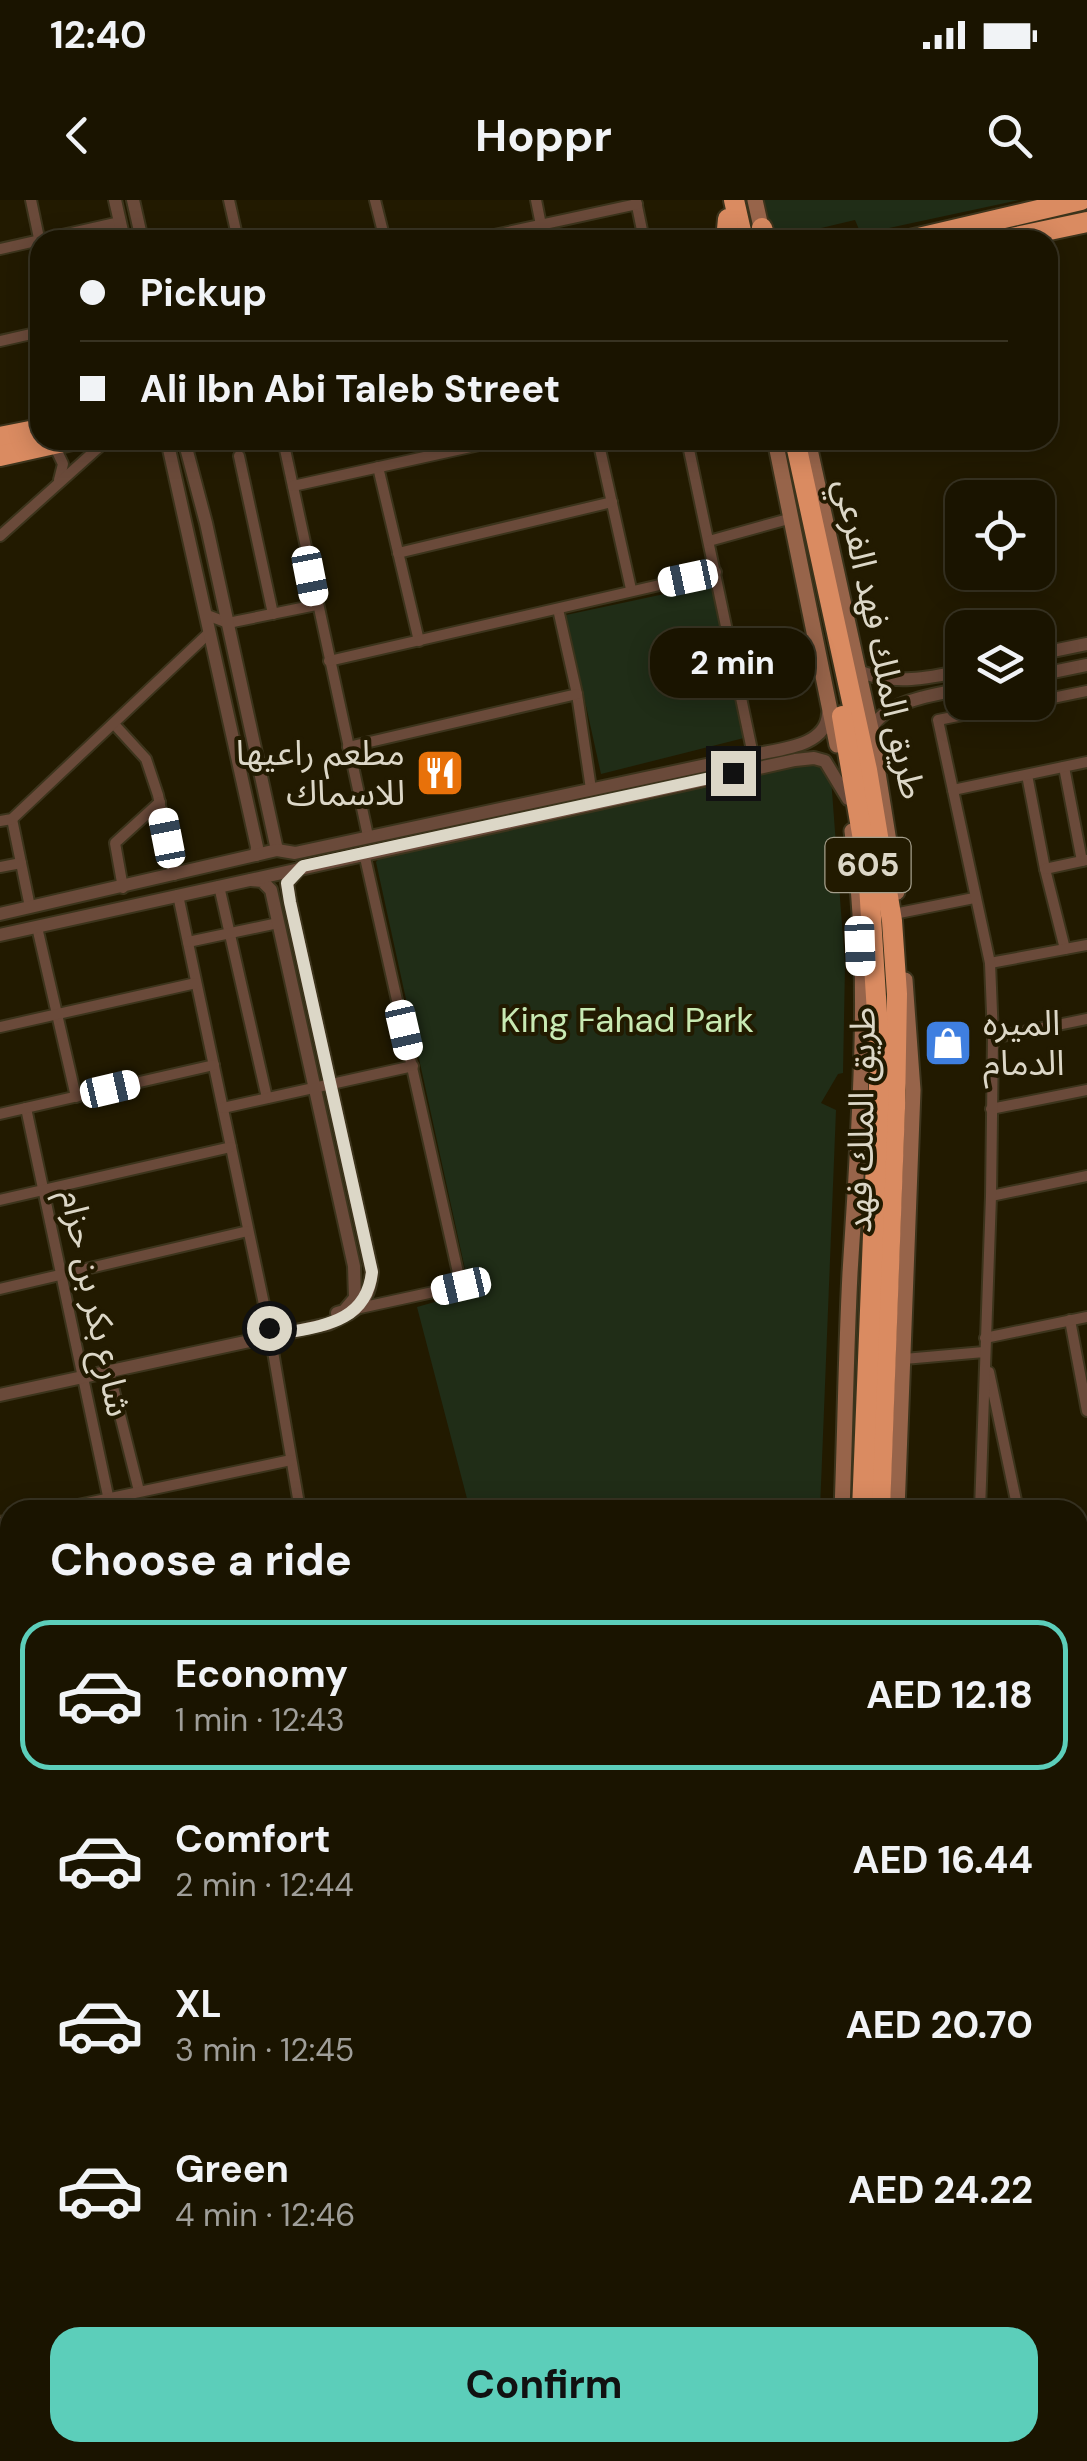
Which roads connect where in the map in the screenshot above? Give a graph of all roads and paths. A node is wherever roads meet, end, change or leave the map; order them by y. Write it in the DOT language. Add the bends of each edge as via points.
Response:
graph roads {
  1 [pos="32,200"];
  2 [pos="116,200"];
  3 [pos="133,200"];
  4 [pos="230,200"];
  5 [pos="375,200"];
  6 [pos="536,200"];
  7 [pos="743,200"];
  8 [pos="755,200"];
  9 [pos="1081,200"];
  10 [pos="636,202"];
  11 [pos="120,222"];
  12 [pos="1087,222"];
  13 [pos="541,225"];
  14 [pos="38,230"];
  15 [pos="86,230"];
  16 [pos="122,230"];
  17 [pos="140,230"];
  18 [pos="236,230"];
  19 [pos="382,230"];
  20 [pos="517,230"];
  21 [pos="642,230"];
  22 [pos="758,230"];
  23 [pos="760,230"];
  24 [pos="953,230"];
  25 [pos="1049,230"];
  26 [pos="30,243"];
  27 [pos="0,249"];
  28 [pos="30,334"];
  29 [pos="0,341"];
  30 [pos="0,437"];
  31 [pos="30,438"];
  32 [pos="30,446"];
  33 [pos="59,450"];
  34 [pos="94,450"];
  35 [pos="170,450"];
  36 [pos="187,450"];
  37 [pos="285,450"];
  38 [pos="450,450"];
  39 [pos="600,450"];
  40 [pos="689,450"];
  41 [pos="776,450"];
  42 [pos="788,450"];
  43 [pos="798,450"];
  44 [pos="810,450"];
  45 [pos="0,456"];
  46 [pos="238,456"];
  47 [pos="378,467"];
  48 [pos="64,474"];
  49 [pos="293,486"];
  50 [pos="612,502"];
  51 [pos="792,518"];
  52 [pos="0,536"];
  53 [pos="709,541"];
  54 [pos="398,552"];
  55 [pos="716,572"];
  56 [pos="632,589"];
  57 [pos="316,605"];
  58 [pos="558,609"];
  59 [pos="273,614"];
  60 [pos="207,615"];
  61 [pos="228,624"];
  62 [pos="210,632"];
  63 [pos="419,640"];
  64 [pos="1087,644"];
  65 [pos="1055,651"];
  66 [pos="854,656"];
  67 [pos="329,661"];
  68 [pos="1087,665"];
  69 [pos="1055,672"];
  70 [pos="945,673"];
  71 [pos="1087,691"];
  72 [pos="577,694"];
  73 [pos="945,694"];
  74 [pos="1055,697"];
  75 [pos="829,702"];
  76 [pos="945,719"];
  77 [pos="114,724"];
  78 [pos="870,729"];
  79 [pos="799,744"];
  80 [pos="348,748"];
  81 [pos="753,755"];
  82 [pos="802,759"];
  83 [pos="1087,762"];
  84 [pos="1064,767"];
  85 [pos="1027,775"];
  86 [pos="590,789"];
  87 [pos="953,790"];
  88 [pos="848,800"];
  89 [pos="160,802"];
  90 [pos="875,818"];
  91 [pos="6,820"];
  92 [pos="368,836"];
  93 [pos="277,850"];
  94 [pos="364,853"];
  95 [pos="256,856"];
  96 [pos="1085,860"];
  97 [pos="21,863"];
  98 [pos="303,866"];
  99 [pos="0,867"];
  100 [pos="1045,869"];
  101 [pos="858,872"];
  102 [pos="174,875"];
  103 [pos="248,879"];
  104 [pos="219,886"];
  105 [pos="123,888"];
  106 [pos="178,895"];
  107 [pos="974,898"];
  108 [pos="30,906"];
  109 [pos="0,914"];
  110 [pos="899,914"];
  111 [pos="278,923"];
  112 [pos="37,927"];
  113 [pos="232,932"];
  114 [pos="0,934"];
  115 [pos="188,942"];
  116 [pos="1087,945"];
  117 [pos="1065,949"];
  118 [pos="990,964"];
  119 [pos="196,983"];
  120 [pos="58,1014"];
  121 [pos="1087,1019"];
  122 [pos="0,1026"];
  123 [pos="993,1038"];
  124 [pos="880,1061"];
  125 [pos="214,1066"];
  126 [pos="412,1066"];
  127 [pos="331,1085"];
  128 [pos="314,1088"];
  129 [pos="1087,1090"];
  130 [pos="76,1097"];
  131 [pos="267,1098"];
  132 [pos="26,1108"];
  133 [pos="223,1108"];
  134 [pos="895,1108"];
  135 [pos="991,1110"];
  136 [pos="0,1114"];
  137 [pos="231,1148"];
  138 [pos="1087,1176"];
  139 [pos="44,1189"];
  140 [pos="992,1196"];
  141 [pos="0,1200"];
  142 [pos="248,1231"];
  143 [pos="62,1274"];
  144 [pos="0,1289"];
  145 [pos="880,1294"];
  146 [pos="360,1308"];
  147 [pos="1087,1317"];
  148 [pos="1070,1320"];
  149 [pos="269,1332"];
  150 [pos="985,1338"];
  151 [pos="984,1352"];
  152 [pos="904,1358"];
  153 [pos="109,1371"];
  154 [pos="84,1372"];
  155 [pos="0,1387"];
  156 [pos="0,1395"];
  157 [pos="1087,1411"];
  158 [pos="291,1460"];
  159 [pos="138,1491"];
  160 [pos="109,1497"];
  161 [pos="96,1500"];
  162 [pos="109,1500"];
  163 [pos="298,1500"];
  164 [pos="842,1500"];
  165 [pos="863,1500"];
  166 [pos="880,1500"];
  167 [pos="897,1500"];
  168 [pos="980,1500"];
  169 [pos="1016,1500"];
  1 -- 14 [label="street"];
  2 -- 11 [label="street"];
  3 -- 17 [label="street"];
  4 -- 18 [label="street"];
  5 -- 19 [label="street"];
  6 -- 13 [label="street"];
  7 -- 22 [label="highway"];
  8 -- 23 [label="main road"];
  9 -- 24 [label="highway"];
  10 -- 13 [label="street"];
  10 -- 21 [label="street"];
  11 -- 15 [label="street"];
  11 -- 16 [label="street"];
  12 -- 25 [label="highway"];
  13 -- 20 [label="street"];
  26 -- 27 [label="street"];
  28 -- 29 [label="street"];
  30 -- 31 [label="highway"];
  32 -- 45 [label="highway"];
  33 -- 48 [label="street"];
  34 -- 48 [label="street"];
  35 -- 60 [label="street"];
  36 -- 61 [label="street"];
  37 -- 49 [label="street"];
  38 -- 47 [label="street"];
  39 -- 50 [label="street"];
  40 -- 53 [label="street"];
  41 -- 51 [label="main road, طريق الملك فهد الفرعي"];
  42 -- 124 [label="highway, طريق الملك فهد / 605" via="868,868"];
  43 -- 90 [label="highway, طريق الملك فهد / 605"];
  44 -- 66 [label="main road, طريق الملك فهد الفرعي"];
  46 -- 59 [label="street"];
  47 -- 49 [label="street"];
  47 -- 54 [label="street"];
  48 -- 52 [label="street"];
  49 -- 57 [label="street"];
  50 -- 54 [label="street"];
  50 -- 56 [label="street"];
  51 -- 53 [label="street"];
  51 -- 75 [label="main road, طريق الملك فهد الفرعي"];
  53 -- 55 [label="street"];
  54 -- 63 [label="street"];
  55 -- 56 [label="street"];
  55 -- 81 [label="street"];
  56 -- 58 [label="street"];
  57 -- 59 [label="street"];
  57 -- 67 [label="street"];
  58 -- 63 [label="street"];
  58 -- 72 [label="street"];
  59 -- 61 [label="street"];
  60 -- 61 [label="street"];
  60 -- 62 [label="street"];
  61 -- 93 [label="street"];
  62 -- 77 [label="street"];
  62 -- 95 [label="street"];
  63 -- 67 [label="street"];
  64 -- 65 [label="street"];
  66 -- 70 [label="street" via="861,672 876,678"];
  66 -- 78 [label="main road, طريق الملك فهد الفرعي"];
  67 -- 80 [label="street"];
  68 -- 69 [label="street"];
  71 -- 74 [label="street"];
  72 -- 80 [label="street"];
  72 -- 86 [label="street"];
  73 -- 78 [label="street" via="894,708"];
  75 -- 79 [label="street" via="824,730"];
  75 -- 88 [label="main road, طريق الملك فهد الفرعي"];
  76 -- 87 [label="street" via="938,720"];
  77 -- 89 [label="street" via="146,759"];
  77 -- 91 [label="street"];
  78 -- 110 [label="main road, طريق الملك فهد الفرعي"];
  79 -- 81 [label="street"];
  79 -- 82 [label="street" via="817,748"];
  80 -- 92 [label="street"];
  81 -- 86 [label="street"];
  82 -- 88 [label="street" via="826,760"];
  82 -- 94 [label="street"];
  83 -- 84 [label="street"];
  84 -- 85 [label="street"];
  84 -- 96 [label="street"];
  85 -- 87 [label="street"];
  85 -- 100 [label="street"];
  86 -- 92 [label="street"];
  87 -- 107 [label="street"];
  88 -- 101 [label="main road, طريق الملك فهد الفرعي"];
  89 -- 102 [label="street"];
  89 -- 105 [label="street" via="115,843"];
  90 -- 110 [label="highway"];
  90 -- 134 [label="highway, طريق الملك فهد / 605" via="892,921"];
  91 -- 97 [label="street"];
  92 -- 93 [label="street"];
  93 -- 95 [label="street"];
  94 -- 98 [label="street"];
  94 -- 126 [label="street"];
  95 -- 102 [label="street"];
  96 -- 100 [label="street"];
  97 -- 99 [label="street"];
  97 -- 108 [label="street"];
  98 -- 103 [label="street"];
  98 -- 127 [label="street" via="287,883"];
  100 -- 117 [label="street"];
  101 -- 124 [label="highway"];
  101 -- 164 [label="main road, طريق الملك فهد الفرعي" via="861,1099"];
  102 -- 105 [label="street"];
  103 -- 104 [label="street"];
  103 -- 111 [label="street" via="271,890"];
  104 -- 106 [label="street"];
  104 -- 113 [label="street"];
  105 -- 108 [label="street"];
  106 -- 112 [label="street"];
  106 -- 115 [label="street"];
  107 -- 110 [label="street"];
  107 -- 118 [label="street"];
  108 -- 109 [label="street"];
  110 -- 134 [label="highway" via="905,1005"];
  110 -- 152 [label="main road, طريق الملك فهد الفرعي" via="913,1090"];
  111 -- 113 [label="street"];
  111 -- 128 [label="street"];
  112 -- 114 [label="street"];
  112 -- 120 [label="street"];
  113 -- 115 [label="street"];
  113 -- 131 [label="street"];
  115 -- 119 [label="street"];
  116 -- 117 [label="street"];
  117 -- 118 [label="street"];
  118 -- 123 [label="street"];
  119 -- 120 [label="street"];
  119 -- 125 [label="street"];
  120 -- 122 [label="street"];
  120 -- 130 [label="street"];
  121 -- 123 [label="street"];
  123 -- 135 [label="street"];
  124 -- 145 [label="highway, طريق الملك فهد / 605"];
  125 -- 130 [label="street"];
  125 -- 133 [label="street"];
  126 -- 127 [label="street"];
  126 -- 146 [label="street" via="461,1286"];
  127 -- 128 [label="street"];
  127 -- 146 [label="street" via="372,1272"];
  128 -- 131 [label="street"];
  128 -- 149 [label="street" via="354,1266 355,1298 344,1311"];
  129 -- 135 [label="street"];
  130 -- 132 [label="street"];
  131 -- 133 [label="street"];
  132 -- 136 [label="street"];
  132 -- 139 [label="street, شارع بكر بن حزام"];
  133 -- 137 [label="street"];
  134 -- 145 [label="highway, طريق الملك فهد / 605"];
  135 -- 140 [label="street"];
  137 -- 139 [label="street"];
  137 -- 142 [label="street"];
  138 -- 140 [label="street"];
  139 -- 141 [label="street"];
  139 -- 143 [label="street, شارع بكر بن حزام"];
  140 -- 150 [label="street"];
  142 -- 143 [label="street"];
  142 -- 149 [label="street"];
  143 -- 144 [label="street"];
  143 -- 154 [label="street, شارع بكر بن حزام"];
  145 -- 165 [label="highway, طريق الملك فهد / 605"];
  145 -- 166 [label="highway, طريق الملك فهد / 605"];
  146 -- 149 [label="street" via="328,1324"];
  147 -- 148 [label="street"];
  148 -- 150 [label="street"];
  148 -- 157 [label="street"];
  149 -- 153 [label="street"];
  149 -- 154 [label="street"];
  149 -- 158 [label="street"];
  150 -- 151 [label="street"];
  151 -- 152 [label="street"];
  151 -- 168 [label="street"];
  151 -- 169 [label="street"];
  152 -- 167 [label="main road, طريق الملك فهد الفرعي"];
  153 -- 154 [label="street"];
  153 -- 159 [label="street"];
  154 -- 155 [label="street"];
  154 -- 156 [label="street"];
  154 -- 160 [label="street, شارع بكر بن حزام"];
  158 -- 159 [label="street"];
  158 -- 163 [label="street"];
  159 -- 160 [label="street"];
  160 -- 161 [label="street"];
  160 -- 162 [label="street, شارع بكر بن حزام"];
}
